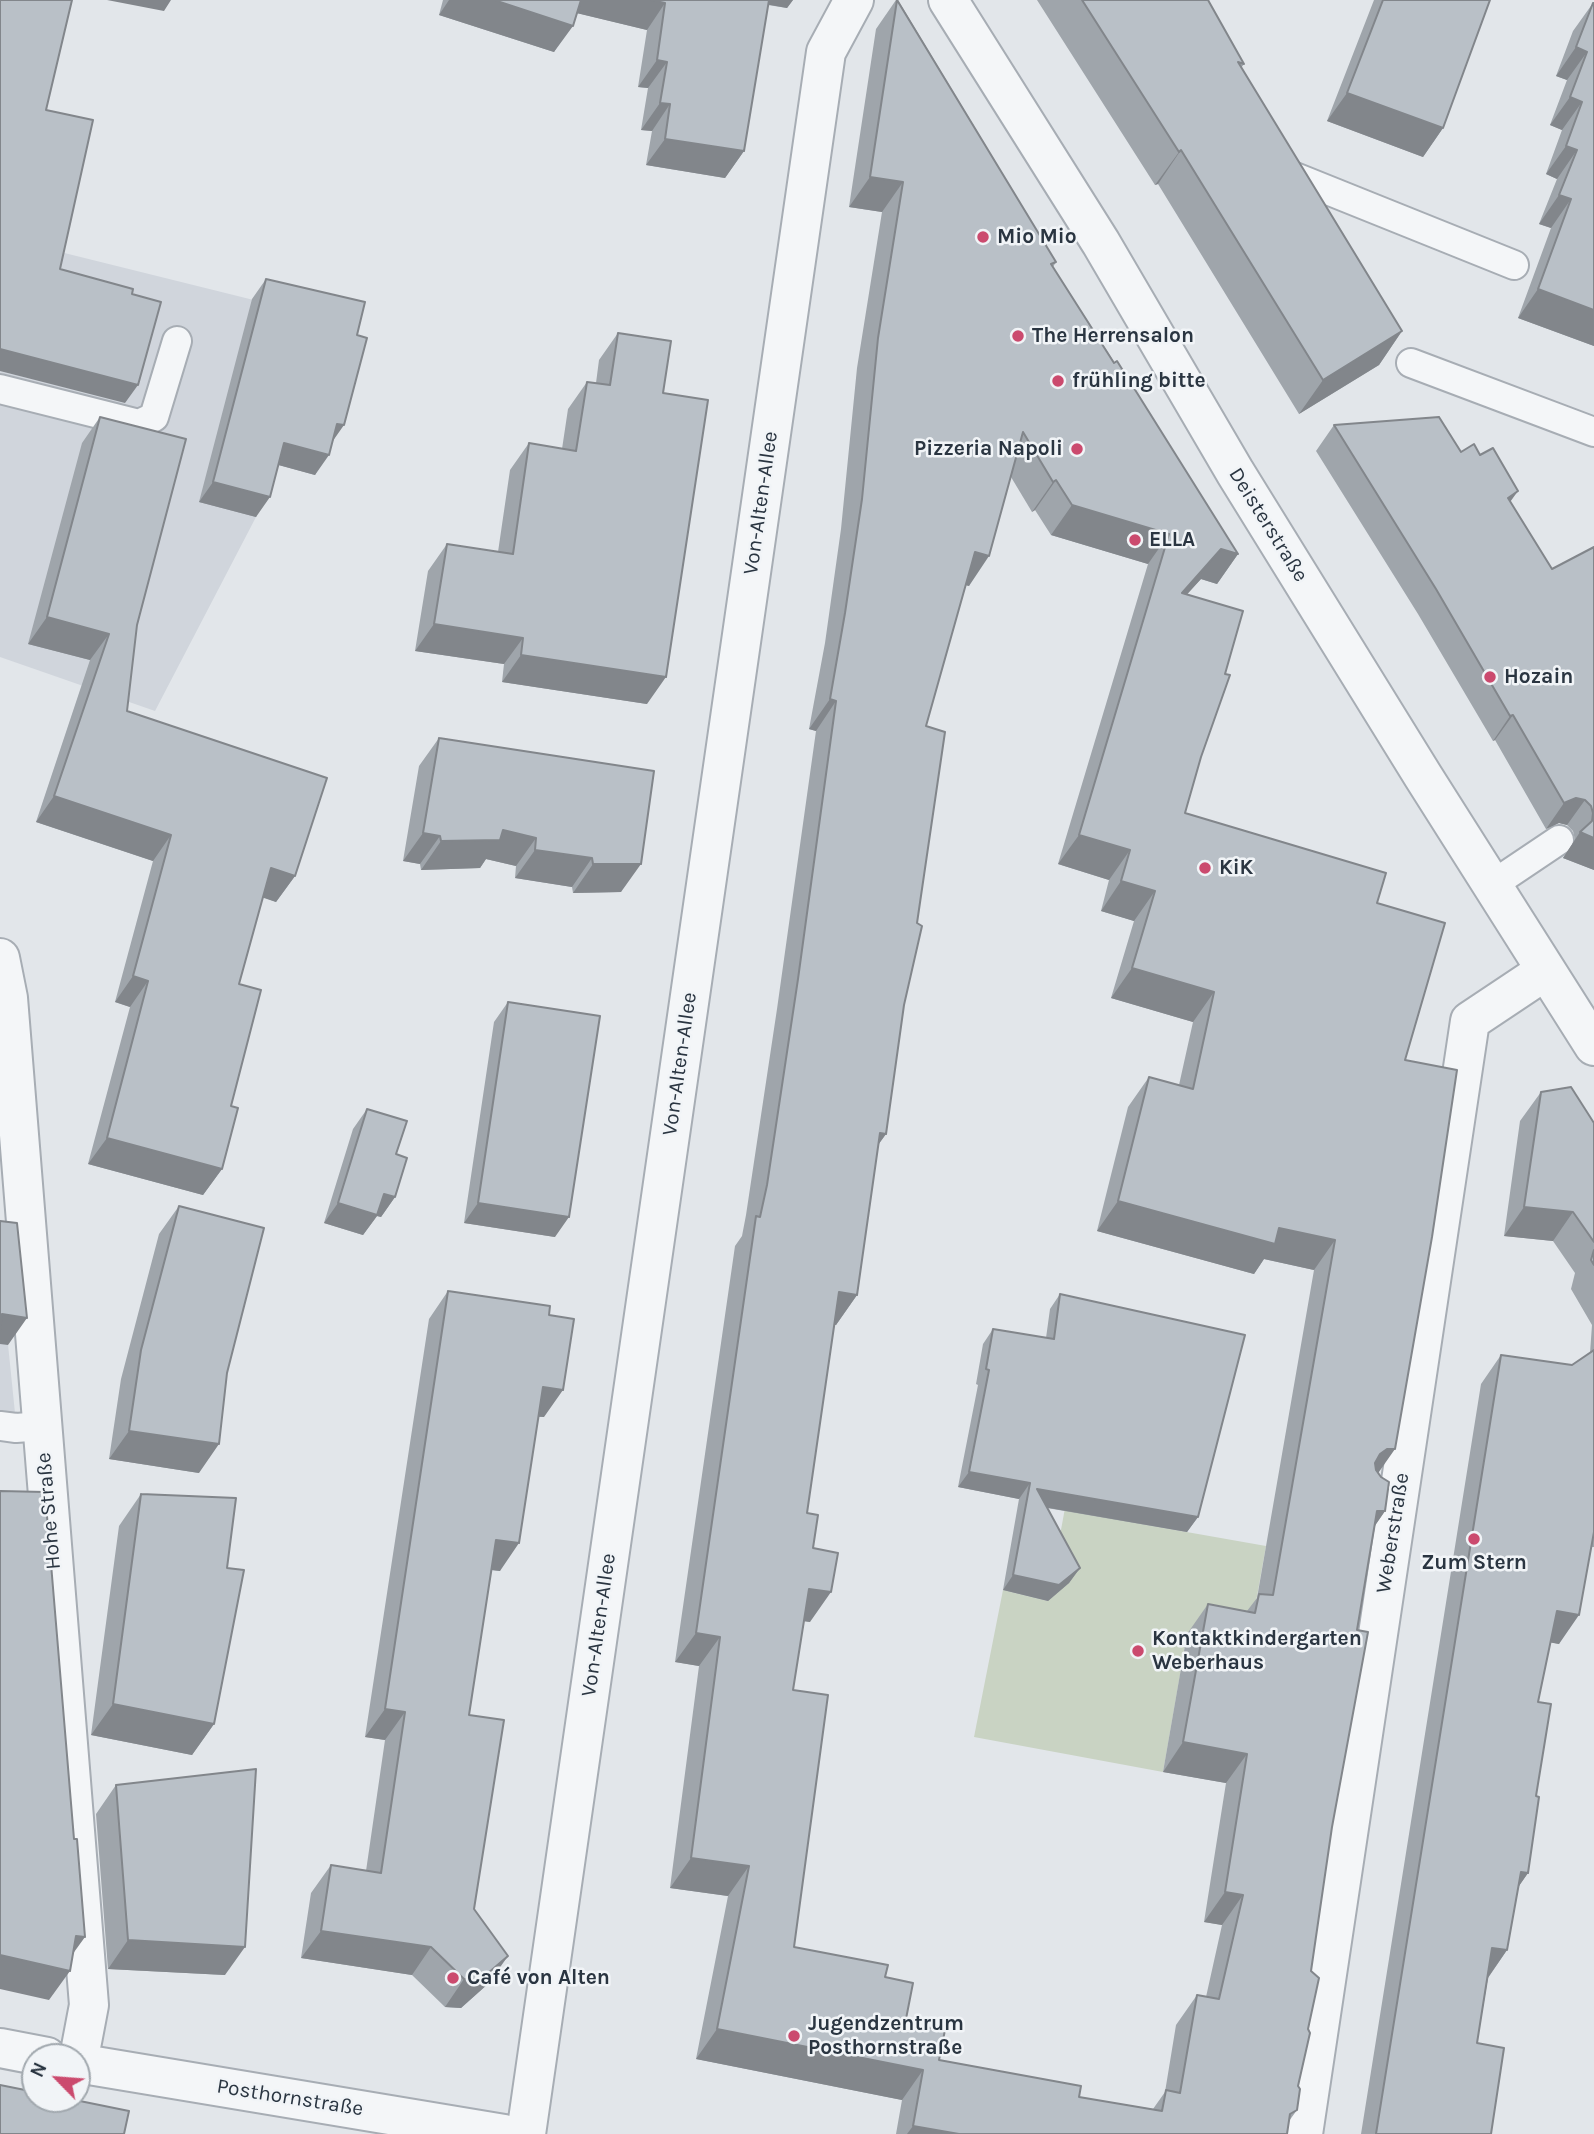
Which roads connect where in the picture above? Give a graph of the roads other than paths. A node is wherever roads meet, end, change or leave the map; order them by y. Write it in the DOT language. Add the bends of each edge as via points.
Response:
graph roads {
  1 [pos="854,0"];
  2 [pos="948,0"];
  3 [pos="1290,175"];
  4 [pos="1514,265"];
  5 [pos="177,341"];
  6 [pos="1411,363"];
  7 [pos="0,389"];
  8 [pos="1594,432"];
  9 [pos="1559,840"];
  10 [pos="1492,886"];
  11 [pos="0,958"];
  12 [pos="1545,971"];
  13 [pos="1588,1022"];
  14 [pos="0,1426"];
  15 [pos="42,1426"];
  16 [pos="74,2043"];
  17 [pos="0,2048"];
  18 [pos="21,2052"];
  19 [pos="91,2065"];
  20 [pos="504,2134"];
  21 [pos="526,2134"];
  22 [pos="1303,2134"];
  1 -- 21 [label="street, Von-Alten-Allee" via="826,52"];
  2 -- 10 [label="street, Deisterstraße"];
  3 -- 4 [label="lane"];
  5 -- 7 [label="lane" via="154,417 139,424"];
  6 -- 8 [label="lane"];
  9 -- 10 [label="lane"];
  10 -- 12 [label="street, Deisterstraße"];
  11 -- 15 [label="street, Hohe Straße" via="8,998"];
  12 -- 13 [label="street, Deisterstraße"];
  12 -- 22 [label="street, Weberstraße" via="1470,1021 1384,1498"];
  14 -- 15 [label="lane"];
  15 -- 16 [label="street, Hohe Straße" via="89,2005"];
  17 -- 18 [label="street, Posthornstraße"];
  19 -- 20 [label="street, Posthornstraße"];
}
